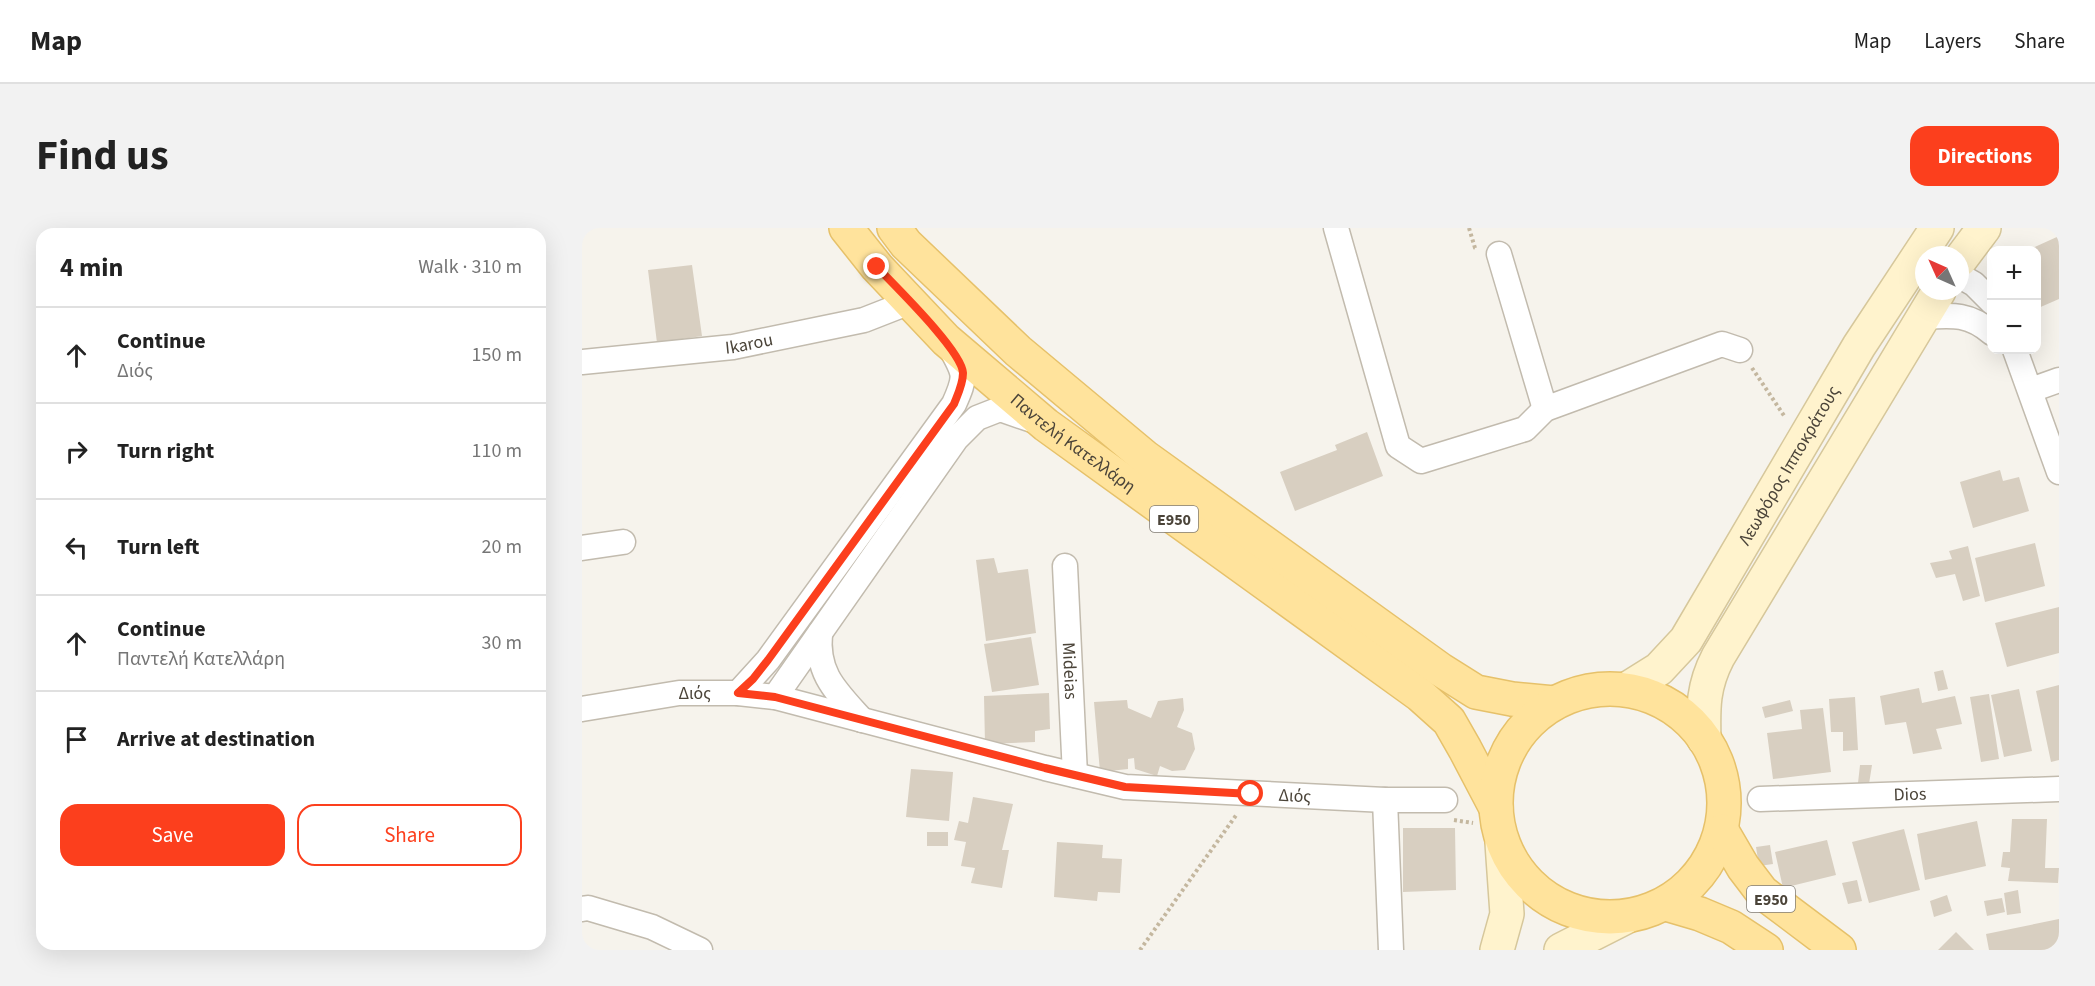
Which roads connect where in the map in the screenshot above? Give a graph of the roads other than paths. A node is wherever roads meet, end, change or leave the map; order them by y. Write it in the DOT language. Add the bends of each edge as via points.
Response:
graph roads {
  1 [pos="846,228"];
  2 [pos="894,228"];
  3 [pos="1336,228"];
  4 [pos="1984,228"];
  5 [pos="1969,248"];
  6 [pos="1499,254"];
  7 [pos="1915,264"];
  8 [pos="1969,281"];
  9 [pos="1990,300"];
  10 [pos="910,302"];
  11 [pos="1931,304"];
  12 [pos="1987,329"];
  13 [pos="946,340"];
  14 [pos="1740,350"];
  15 [pos="2016,354"];
  16 [pos="582,362"];
  17 [pos="2059,380"];
  18 [pos="2031,390"];
  19 [pos="1545,410"];
  20 [pos="1046,425"];
  21 [pos="2059,472"];
  22 [pos="623,542"];
  23 [pos="582,548"];
  24 [pos="1065,566"];
  25 [pos="820,633"];
  26 [pos="1627,689"];
  27 [pos="738,693"];
  28 [pos="775,697"];
  29 [pos="1554,703"];
  30 [pos="582,709"];
  31 [pos="862,720"];
  32 [pos="1704,739"];
  33 [pos="1075,775"];
  34 [pos="2059,789"];
  35 [pos="1760,799"];
  36 [pos="1384,800"];
  37 [pos="1445,800"];
  38 [pos="1498,825"];
  39 [pos="1722,831"];
  40 [pos="1666,904"];
  41 [pos="582,909"];
  42 [pos="1626,917"];
  43 [pos="700,950"];
  44 [pos="1391,950"];
  45 [pos="1497,950"];
  46 [pos="1561,950"];
  47 [pos="1766,950"];
  48 [pos="1839,950"];
  1 -- 10 [label="main road, Παντελή Κατελλάρη / E950"];
  2 -- 29 [label="main road, Παντελή Κατελλάρη / E950" via="1018,351 1145,457 1476,692"];
  3 -- 19 [label="street" via="1398,446 1421,461 1525,429"];
  4 -- 5 [label="main road"];
  6 -- 19 [label="street"];
  7 -- 26 [label="main road, Λεωφόρος Ιπποκράτους" via="1859,346 1686,640 1659,669"];
  8 -- 9 [label="street"];
  10 -- 13 [label="main road, Παντελή Κατελλάρη / E950"];
  10 -- 16 [label="street, Ikarou" via="864,320 733,347"];
  11 -- 12 [label="street"];
  11 -- 32 [label="main road, Λεωφόρος Ιπποκράτους" via="1708,676"];
  13 -- 20 [label="main road, Παντελή Κατελλάρη / E950"];
  13 -- 27 [label="street" via="963,370 962,387 954,404 768,660"];
  14 -- 19 [label="street" via="1722,344"];
  15 -- 18 [label="street"];
  17 -- 18 [label="street"];
  18 -- 21 [label="street"];
  20 -- 25 [label="street" via="1000,409 977,418 956,439"];
  20 -- 38 [label="main road, Παντελή Κατελλάρη / E950" via="1420,695 1449,721 1466,749"];
  22 -- 23 [label="street"];
  24 -- 33 [label="street, Mideias"];
  25 -- 28 [label="street"];
  25 -- 31 [label="street" via="821,666 838,694"];
  26 -- 29 [label="main road, Παντελή Κατελλάρη" via="1589,690"];
  26 -- 32 [label="main road, Παντελή Κατελλάρη" via="1664,701 1695,725"];
  27 -- 28 [label="street, Διός"];
  27 -- 30 [label="street, Διός" via="679,693"];
  28 -- 31 [label="street, Διός"];
  29 -- 38 [label="main road" via="1529,722 1510,747 1499,777"];
  31 -- 33 [label="street, Διός"];
  32 -- 39 [label="main road, Παντελή Κατελλάρη" via="1716,758 1725,794"];
  33 -- 36 [label="street, Διός" via="1125,787"];
  34 -- 35 [label="street, Dios"];
  36 -- 37 [label="street, Διός"];
  36 -- 44 [label="street"];
  38 -- 42 [label="main road, Παντελή Κατελλάρη" via="1521,877 1551,902 1587,916"];
  38 -- 45 [label="main road" via="1507,914"];
  39 -- 40 [label="main road, Παντελή Κατελλάρη" via="1698,877"];
  39 -- 48 [label="main road, E950" via="1762,892"];
  40 -- 42 [label="main road, Παντελή Κατελλάρη"];
  40 -- 47 [label="main road, E950" via="1731,927"];
  41 -- 43 [label="street" via="652,927"];
  42 -- 46 [label="main road"];
}
